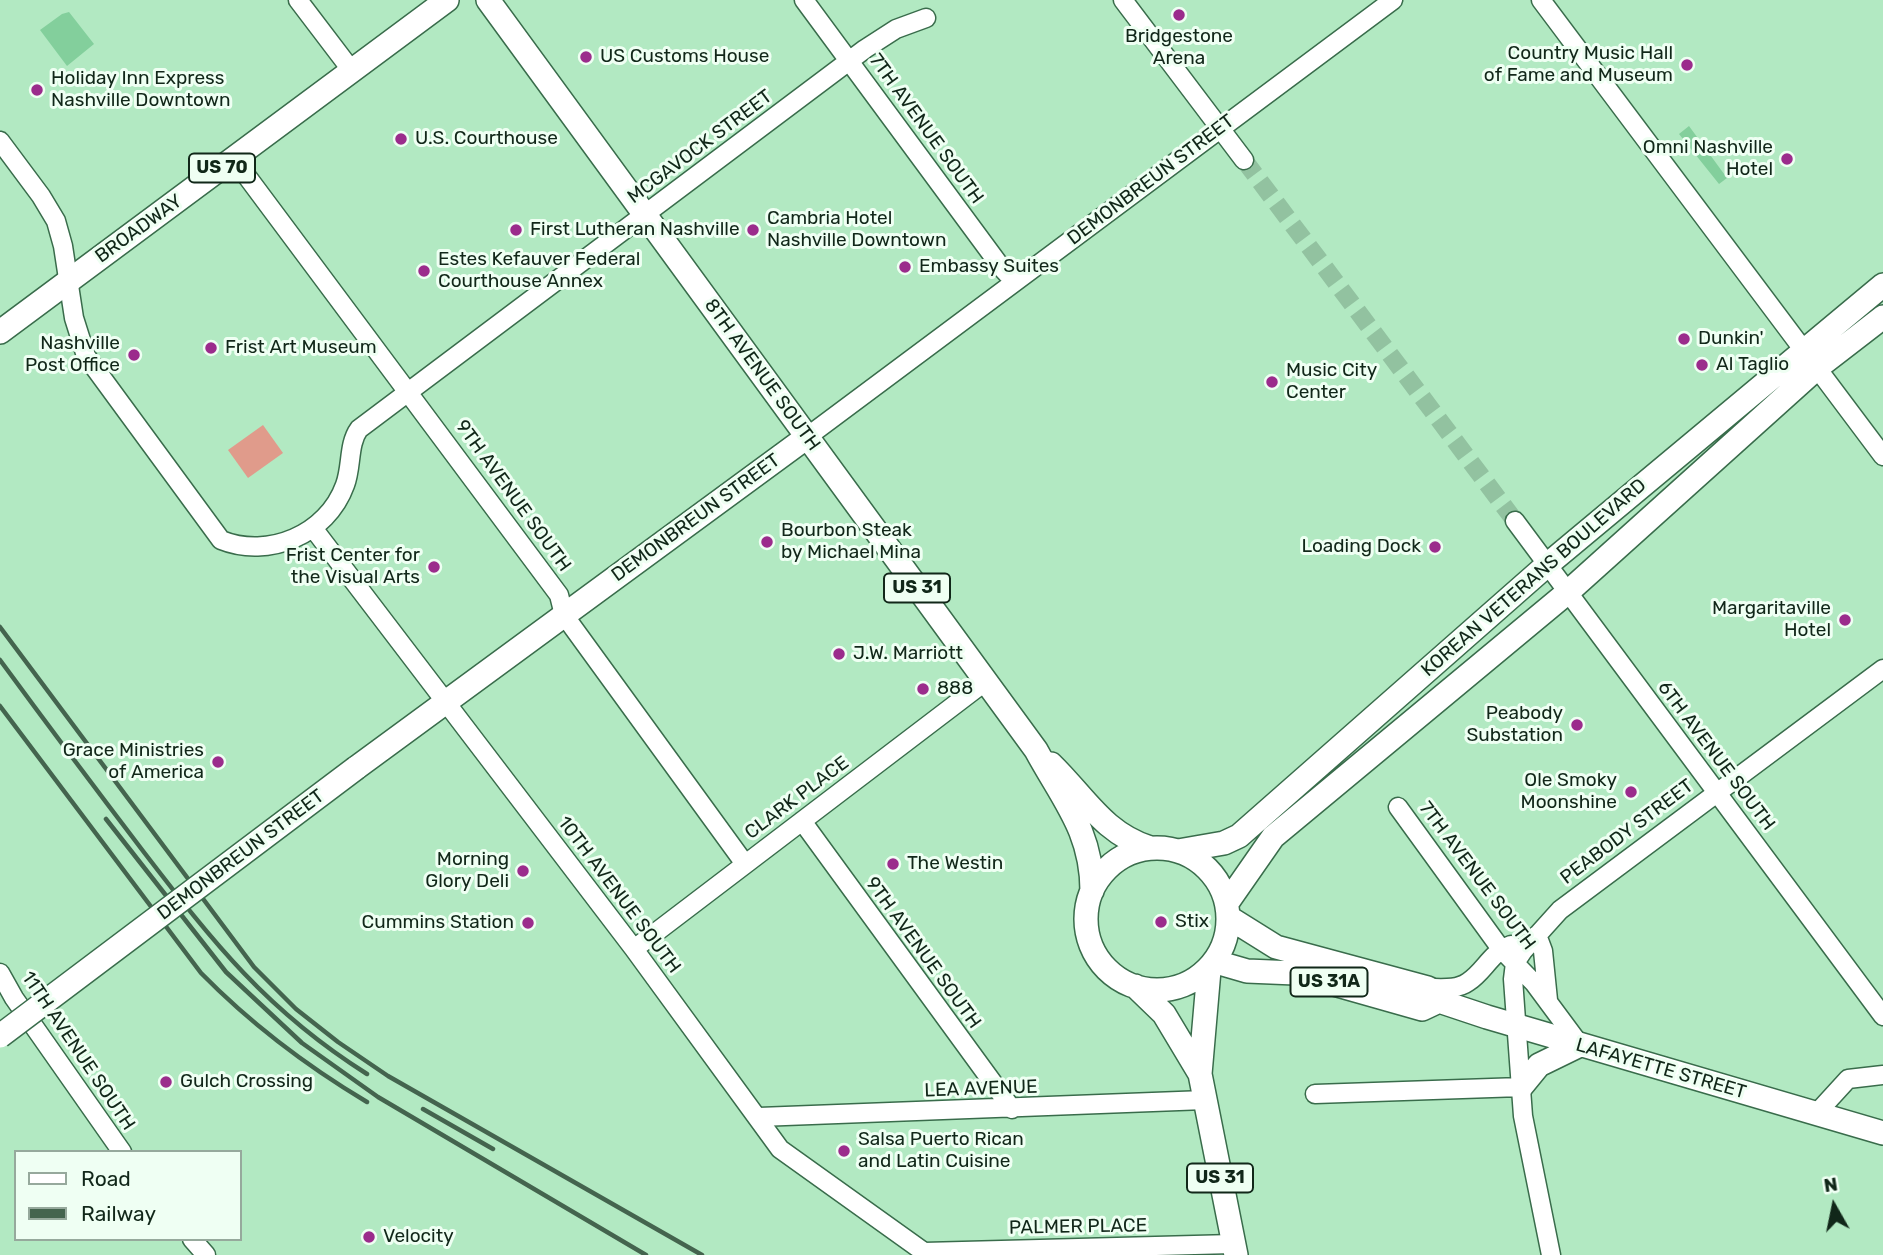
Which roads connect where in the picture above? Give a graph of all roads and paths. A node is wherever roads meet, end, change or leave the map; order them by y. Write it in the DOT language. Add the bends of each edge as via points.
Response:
graph roads {
  1 [pos="299,0"];
  2 [pos="447,0"];
  3 [pos="488,0"];
  4 [pos="804,0"];
  5 [pos="1123,0"];
  6 [pos="1392,0"];
  7 [pos="1541,0"];
  8 [pos="926,18"];
  9 [pos="849,61"];
  10 [pos="352,71"];
  11 [pos="1221,128"];
  12 [pos="0,141"];
  13 [pos="234,159"];
  14 [pos="1244,160"];
  15 [pos="645,215"];
  16 [pos="68,280"];
  17 [pos="1015,282"];
  18 [pos="1883,285"];
  19 [pos="1883,317"];
  20 [pos="0,332"];
  21 [pos="1810,359"];
  22 [pos="410,391"];
  23 [pos="807,437"];
  24 [pos="1883,456"];
  25 [pos="1515,521"];
  26 [pos="313,528"];
  27 [pos="1548,565"];
  28 [pos="1568,592"];
  29 [pos="564,615"];
  30 [pos="1883,669"];
  31 [pos="986,681"];
  32 [pos="445,702"];
  33 [pos="1036,750"];
  34 [pos="1717,791"];
  35 [pos="1398,807"];
  36 [pos="802,821"];
  37 [pos="1150,848"];
  38 [pos="1178,851"];
  39 [pos="746,864"];
  40 [pos="1092,891"];
  41 [pos="1228,910"];
  42 [pos="1537,935"];
  43 [pos="1501,948"];
  44 [pos="634,949"];
  45 [pos="1515,963"];
  46 [pos="1212,966"];
  47 [pos="0,973"];
  48 [pos="1135,986"];
  49 [pos="1434,995"];
  50 [pos="1548,1003"];
  51 [pos="1883,1016"];
  52 [pos="1516,1026"];
  53 [pos="0,1036"];
  54 [pos="1580,1045"];
  55 [pos="1200,1074"];
  56 [pos="1883,1075"];
  57 [pos="1521,1087"];
  58 [pos="1315,1094"];
  59 [pos="1205,1100"];
  60 [pos="1012,1109"];
  61 [pos="1816,1114"];
  62 [pos="759,1117"];
  63 [pos="1883,1133"];
  64 [pos="121,1150"];
  65 [pos="1234,1250"];
  66 [pos="924,1252"];
  67 [pos="1551,1255"];
  1 -- 10 [label="street"];
  2 -- 10 [label="main road, BROADWAY / US 70"];
  3 -- 15 [label="main road, 8TH AVENUE SOUTH / US 31"];
  4 -- 9 [label="street, 7TH AVENUE SOUTH"];
  5 -- 11 [label="street"];
  6 -- 11 [label="street, DEMONBREUN STREET"];
  7 -- 21 [label="street"];
  8 -- 9 [label="street, MCGAVOCK STREET" via="896,29"];
  9 -- 15 [label="street, MCGAVOCK STREET"];
  9 -- 17 [label="street, 7TH AVENUE SOUTH"];
  10 -- 13 [label="main road, BROADWAY / US 70"];
  11 -- 14 [label="street"];
  11 -- 17 [label="street, DEMONBREUN STREET"];
  12 -- 16 [label="street" via="55,221"];
  13 -- 16 [label="main road, BROADWAY / US 70"];
  13 -- 22 [label="street, 9TH AVENUE SOUTH"];
  15 -- 22 [label="street, MCGAVOCK STREET"];
  15 -- 23 [label="main road, 8TH AVENUE SOUTH / US 31"];
  16 -- 20 [label="main road, BROADWAY / US 70"];
  16 -- 26 [label="street" via="86,356 221,540 236,546 264,547"];
  17 -- 23 [label="street, DEMONBREUN STREET"];
  18 -- 21 [label="main road, KOREAN VETERANS BOULEVARD"];
  19 -- 21 [label="main road, KOREAN VETERANS BOULEVARD"];
  21 -- 24 [label="street"];
  21 -- 27 [label="main road, KOREAN VETERANS BOULEVARD"];
  21 -- 28 [label="main road, KOREAN VETERANS BOULEVARD"];
  22 -- 26 [label="street, MCGAVOCK STREET" via="354,436 344,488"];
  22 -- 29 [label="street, 9TH AVENUE SOUTH" via="559,595"];
  23 -- 29 [label="main road, DEMONBREUN STREET"];
  23 -- 31 [label="main road, 8TH AVENUE SOUTH / US 31"];
  25 -- 27 [label="street, 6TH AVENUE SOUTH"];
  26 -- 32 [label="street, 10TH AVENUE SOUTH"];
  27 -- 28 [label="street, 6TH AVENUE SOUTH"];
  27 -- 38 [label="main road, KOREAN VETERANS BOULEVARD" via="1240,836"];
  28 -- 34 [label="street, 6TH AVENUE SOUTH"];
  28 -- 41 [label="main road, KOREAN VETERANS BOULEVARD" via="1273,837"];
  29 -- 32 [label="main road, DEMONBREUN STREET"];
  29 -- 39 [label="street, 9TH AVENUE SOUTH"];
  30 -- 34 [label="street, PEABODY STREET"];
  31 -- 33 [label="main road, 8TH AVENUE SOUTH / US 31"];
  31 -- 36 [label="street, CLARK PLACE"];
  32 -- 44 [label="street, 10TH AVENUE SOUTH"];
  32 -- 53 [label="main road, DEMONBREUN STREET, bridge"];
  33 -- 37 [label="main road, 8TH AVENUE SOUTH / US 31" via="1109,828"];
  33 -- 40 [label="main road, 8TH AVENUE SOUTH / US 31" via="1081,827 1091,864"];
  34 -- 42 [label="street, PEABODY STREET" via="1560,909"];
  34 -- 51 [label="street, 6TH AVENUE SOUTH"];
  35 -- 43 [label="street, 7TH AVENUE SOUTH"];
  36 -- 39 [label="street, CLARK PLACE"];
  36 -- 60 [label="street, 9TH AVENUE SOUTH"];
  37 -- 38 [label="main road, US 31"];
  37 -- 40 [label="main road" via="1115,862"];
  38 -- 41 [label="main road, US 31" via="1212,873"];
  39 -- 44 [label="street, CLARK PLACE"];
  40 -- 48 [label="main road, US 31" via="1086,924 1096,956 1107,969"];
  41 -- 46 [label="main road, US 31" via="1224,943"];
  41 -- 49 [label="main road, LAFAYETTE STREET / US 31A" via="1276,947"];
  42 -- 43 [label="street, PEABODY STREET"];
  42 -- 45 [label="street, PEABODY STREET"];
  42 -- 50 [label="street"];
  43 -- 45 [label="street, 7TH AVENUE SOUTH"];
  43 -- 49 [label="street, PEABODY STREET" via="1469,982"];
  44 -- 62 [label="street, 10TH AVENUE SOUTH"];
  45 -- 50 [label="street, 7TH AVENUE SOUTH"];
  45 -- 52 [label="street"];
  46 -- 48 [label="main road" via="1172,988"];
  46 -- 49 [label="main road, LAFAYETTE STREET / US 31A" via="1295,973 1422,1009"];
  46 -- 55 [label="main road, US 31"];
  47 -- 64 [label="street, 11TH AVENUE SOUTH"];
  48 -- 55 [label="main road, US 31" via="1164,1014"];
  49 -- 52 [label="main road, LAFAYETTE STREET / US 31A"];
  50 -- 54 [label="street"];
  52 -- 54 [label="main road, LAFAYETTE STREET / US 31A"];
  52 -- 57 [label="street"];
  54 -- 57 [label="main road" via="1539,1065"];
  54 -- 61 [label="main road, LAFAYETTE STREET / US 31A"];
  55 -- 59 [label="main road, US 31"];
  56 -- 61 [label="street" via="1848,1079"];
  57 -- 58 [label="street"];
  57 -- 67 [label="street"];
  59 -- 60 [label="street, LEA AVENUE"];
  59 -- 65 [label="main road, US 31"];
  60 -- 62 [label="street, LEA AVENUE"];
  61 -- 63 [label="main road, LAFAYETTE STREET / US 31A"];
  62 -- 66 [label="street, 10TH AVENUE SOUTH" via="780,1149"];
  65 -- 66 [label="street, PALMER PLACE"];
}
